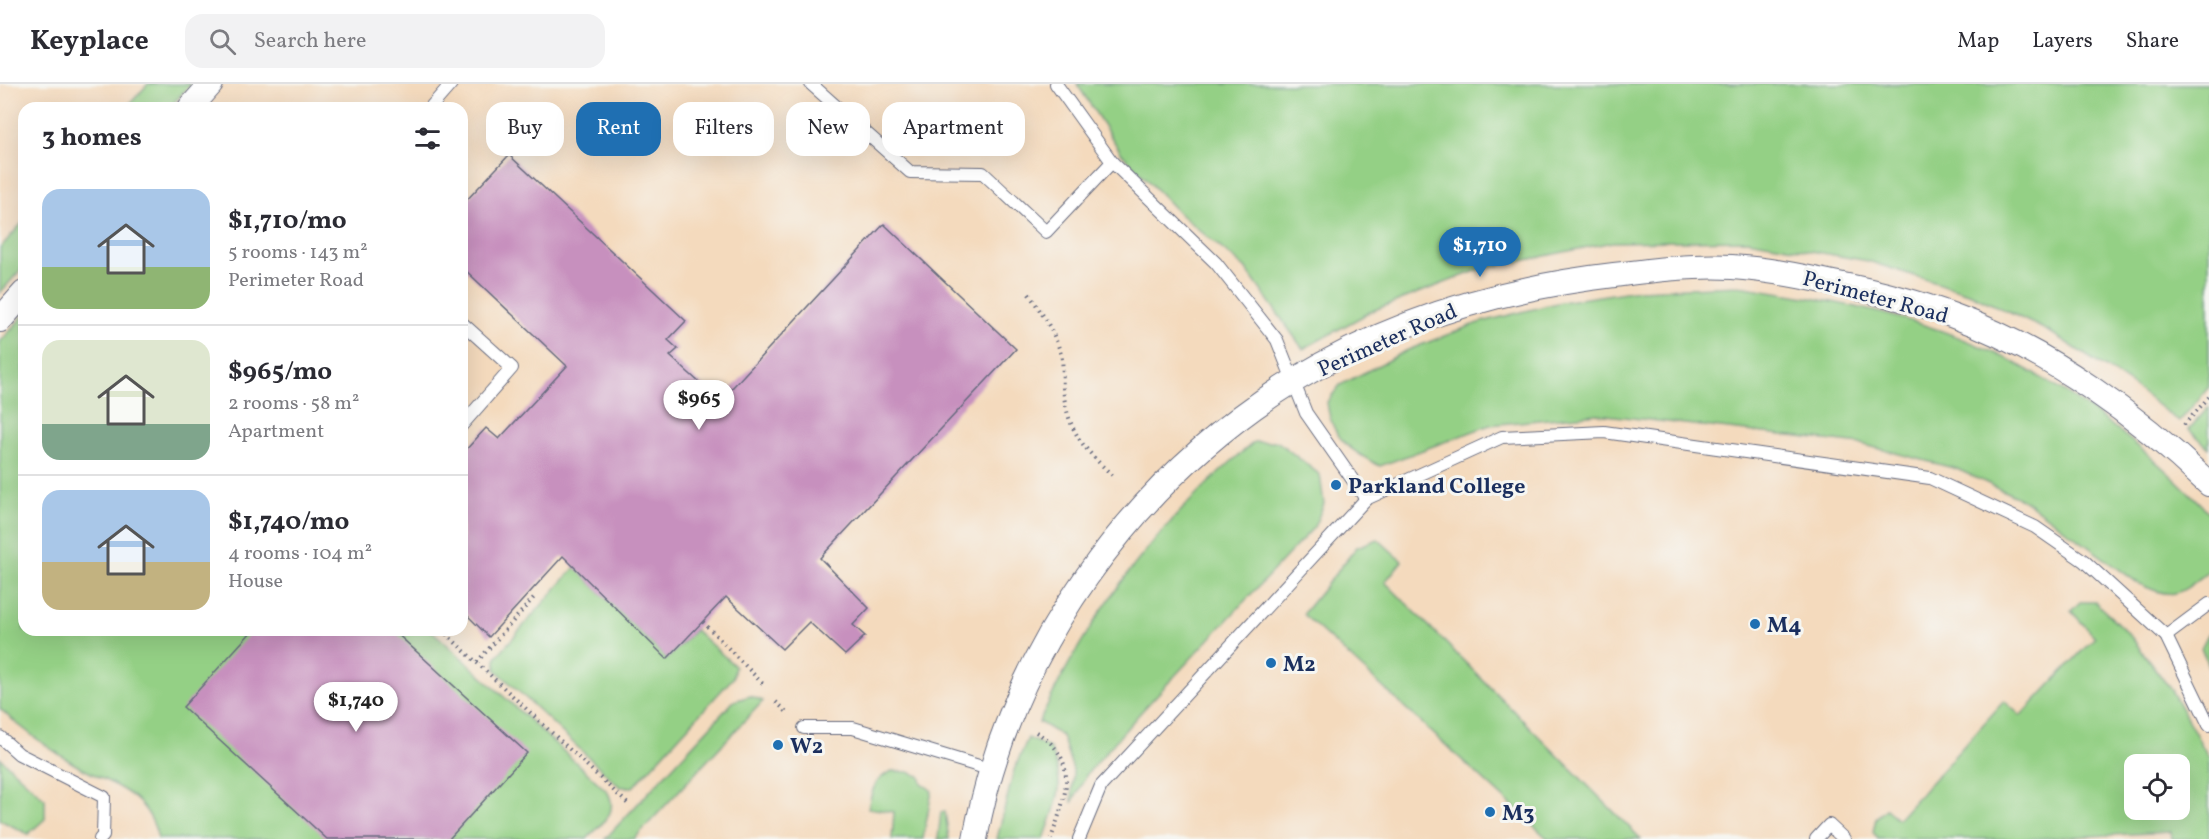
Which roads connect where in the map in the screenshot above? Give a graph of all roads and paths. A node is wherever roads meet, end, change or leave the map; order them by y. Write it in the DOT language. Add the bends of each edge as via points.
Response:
graph roads {
  1 [pos="211,84"];
  2 [pos="452,84"];
  3 [pos="811,84"];
  4 [pos="1056,84"];
  5 [pos="195,102"];
  6 [pos="436,102"];
  7 [pos="1112,162"];
  8 [pos="1029,294"];
  9 [pos="18,300"];
  10 [pos="0,321"];
  11 [pos="468,328"];
  12 [pos="1295,380"];
  13 [pos="2209,397"];
  14 [pos="468,418"];
  15 [pos="2182,426"];
  16 [pos="1112,475"];
  17 [pos="2209,484"];
  18 [pos="1366,499"];
  19 [pos="536,595"];
  20 [pos="2209,604"];
  21 [pos="703,622"];
  22 [pos="449,636"];
  23 [pos="2166,636"];
  24 [pos="477,662"];
  25 [pos="763,684"];
  26 [pos="776,702"];
  27 [pos="794,719"];
  28 [pos="2209,725"];
  29 [pos="804,728"];
  30 [pos="1035,732"];
  31 [pos="0,737"];
  32 [pos="992,770"];
  33 [pos="628,804"];
  34 [pos="100,839"];
  35 [pos="975,839"];
  36 [pos="1051,839"];
  37 [pos="1079,839"];
  38 [pos="1816,839"];
  39 [pos="1844,839"];
  1 -- 5 [label="street"];
  2 -- 6 [label="lane"];
  3 -- 7 [label="lane" via="910,172 983,173 1046,232"];
  4 -- 7 [label="lane"];
  7 -- 12 [label="lane" via="1216,263 1277,340"];
  8 -- 16 [label="path" via="1048,322 1061,354 1064,391 1075,430 1083,447"];
  9 -- 10 [label="street"];
  11 -- 14 [label="lane" via="512,368"];
  12 -- 17 [label="street, Perimeter Road" via="1364,344 1444,311 1502,293 1566,280 1664,269 1731,267 1796,275 1884,293 1956,316 2071,376 2178,454"];
  12 -- 18 [label="lane" via="1306,412"];
  12 -- 32 [label="street, Perimeter Road" via="1189,461 1132,518 1089,572 1026,681"];
  13 -- 15 [label="path"];
  18 -- 23 [label="lane" via="1502,437 1604,432 1930,478 2035,527 2084,561"];
  18 -- 37 [label="lane" via="1101,786"];
  19 -- 24 [label="path"];
  20 -- 23 [label="lane"];
  21 -- 25 [label="path"];
  22 -- 24 [label="path"];
  23 -- 28 [label="lane"];
  24 -- 33 [label="path"];
  26 -- 27 [label="path"];
  29 -- 32 [label="lane" via="853,728"];
  30 -- 36 [label="path" via="1054,743 1067,771 1063,802"];
  31 -- 34 [label="lane" via="19,754 104,797"];
  32 -- 35 [label="street, Perimeter Road"];
  38 -- 39 [label="lane" via="1829,825"];
}
